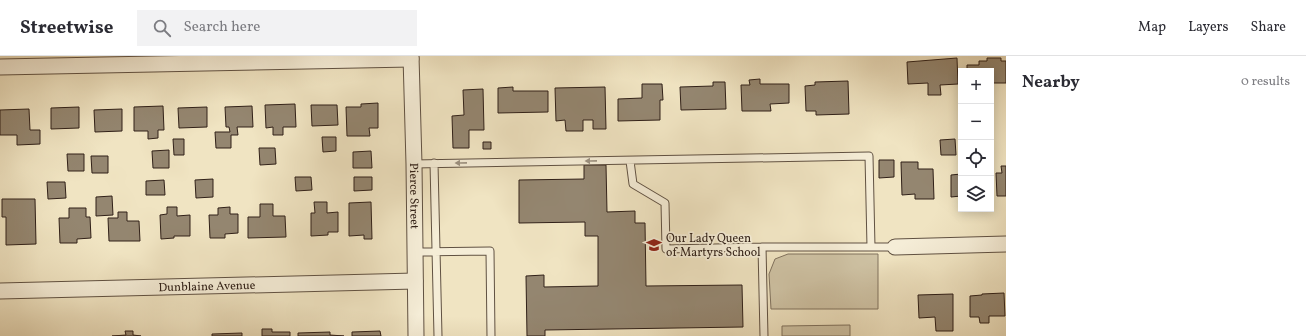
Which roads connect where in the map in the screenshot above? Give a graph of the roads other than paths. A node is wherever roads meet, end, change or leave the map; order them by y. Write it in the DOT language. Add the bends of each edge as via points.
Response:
graph roads {
  1 [pos="411,57"];
  2 [pos="0,67"];
  3 [pos="630,161"];
  4 [pos="434,163"];
  5 [pos="414,164"];
  6 [pos="1006,244"];
  7 [pos="762,247"];
  8 [pos="871,247"];
  9 [pos="895,247"];
  10 [pos="436,251"];
  11 [pos="414,252"];
  12 [pos="415,281"];
  13 [pos="0,291"];
  14 [pos="416,336"];
  15 [pos="438,336"];
  16 [pos="491,336"];
  17 [pos="764,336"];
  1 -- 2 [label="street"];
  1 -- 5 [label="street, Pierce Street"];
  3 -- 4 [label="lane, one-way"];
  3 -- 7 [label="lane" via="634,184 665,203 666,249"];
  3 -- 8 [label="lane" via="869,156"];
  4 -- 5 [label="lane"];
  4 -- 10 [label="lane"];
  5 -- 11 [label="street, Pierce Street"];
  6 -- 9 [label="street"];
  7 -- 8 [label="lane"];
  7 -- 17 [label="lane"];
  8 -- 9 [label="lane"];
  10 -- 11 [label="lane"];
  10 -- 15 [label="lane"];
  10 -- 16 [label="lane" via="490,251"];
  11 -- 12 [label="street, Pierce Street"];
  12 -- 13 [label="street, Dunblaine Avenue"];
  12 -- 14 [label="street, Pierce Street"];
}
